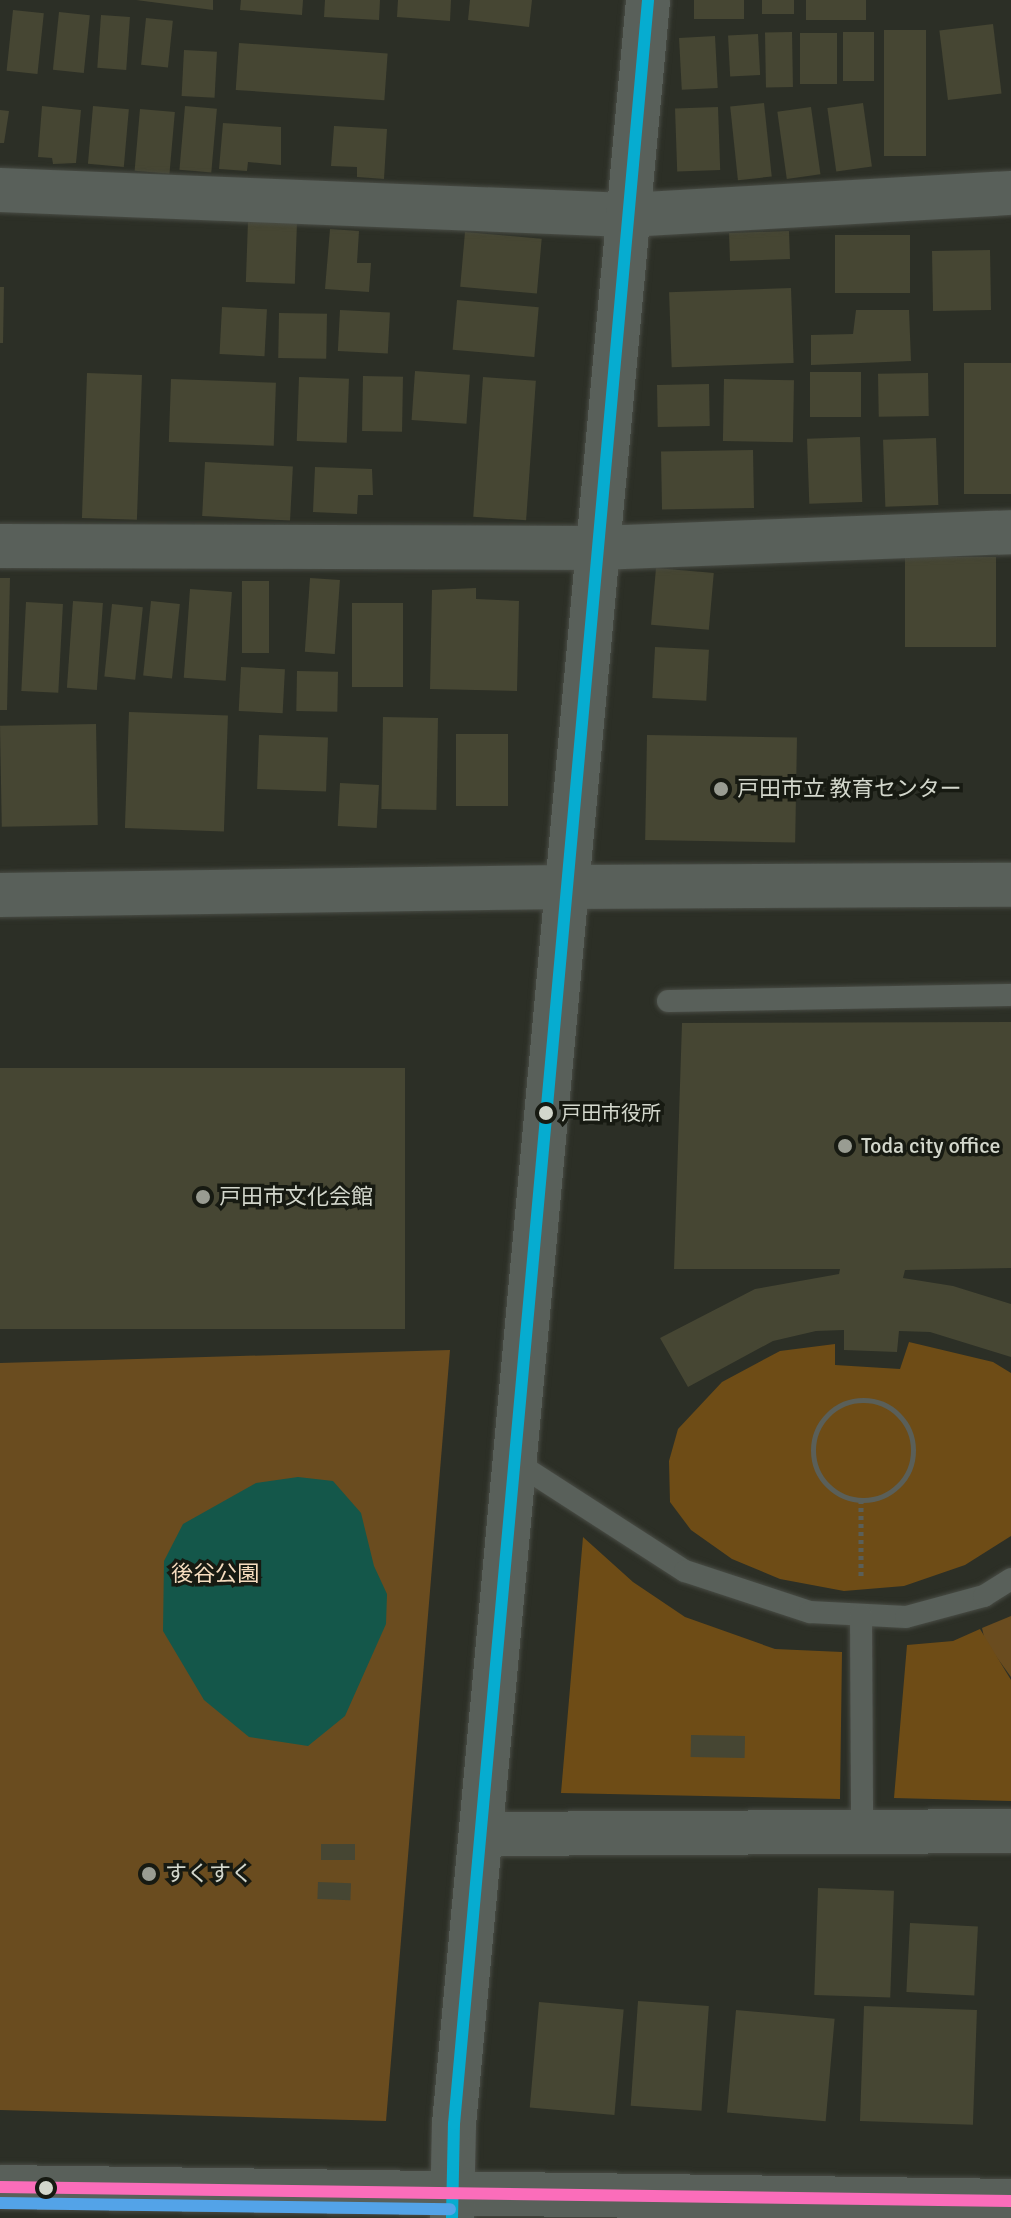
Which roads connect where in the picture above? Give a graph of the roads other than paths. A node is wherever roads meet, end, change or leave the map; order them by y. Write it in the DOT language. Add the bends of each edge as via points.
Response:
graph roads {
  1 [pos="648,0"];
  2 [pos="0,190"];
  3 [pos="1011,193"];
  4 [pos="628,215"];
  5 [pos="1011,532"];
  6 [pos="0,546"];
  7 [pos="598,548"];
  8 [pos="1011,885"];
  9 [pos="565,887"];
  10 [pos="0,895"];
  11 [pos="1011,995"];
  12 [pos="668,1001"];
  13 [pos="514,1461"];
  14 [pos="1011,1579"];
  15 [pos="861,1615"];
  16 [pos="1011,1831"];
  17 [pos="862,1832"];
  18 [pos="481,1834"];
  19 [pos="0,2187"];
  20 [pos="1011,2201"];
  21 [pos="451,2206"];
  1 -- 4 [label="street"];
  2 -- 4 [label="street"];
  3 -- 4 [label="street"];
  4 -- 7 [label="street"];
  5 -- 7 [label="street"];
  6 -- 7 [label="street"];
  7 -- 9 [label="street"];
  8 -- 9 [label="street"];
  9 -- 10 [label="street"];
  9 -- 13 [label="street"];
  11 -- 12 [label="lane"];
  13 -- 15 [label="lane" via="685,1571 810,1612"];
  13 -- 18 [label="street"];
  14 -- 15 [label="lane" via="984,1596 906,1617"];
  15 -- 17 [label="lane"];
  16 -- 17 [label="street"];
  17 -- 18 [label="street"];
  18 -- 21 [label="street"];
  19 -- 21 [label="street"];
  20 -- 21 [label="street"];
}
